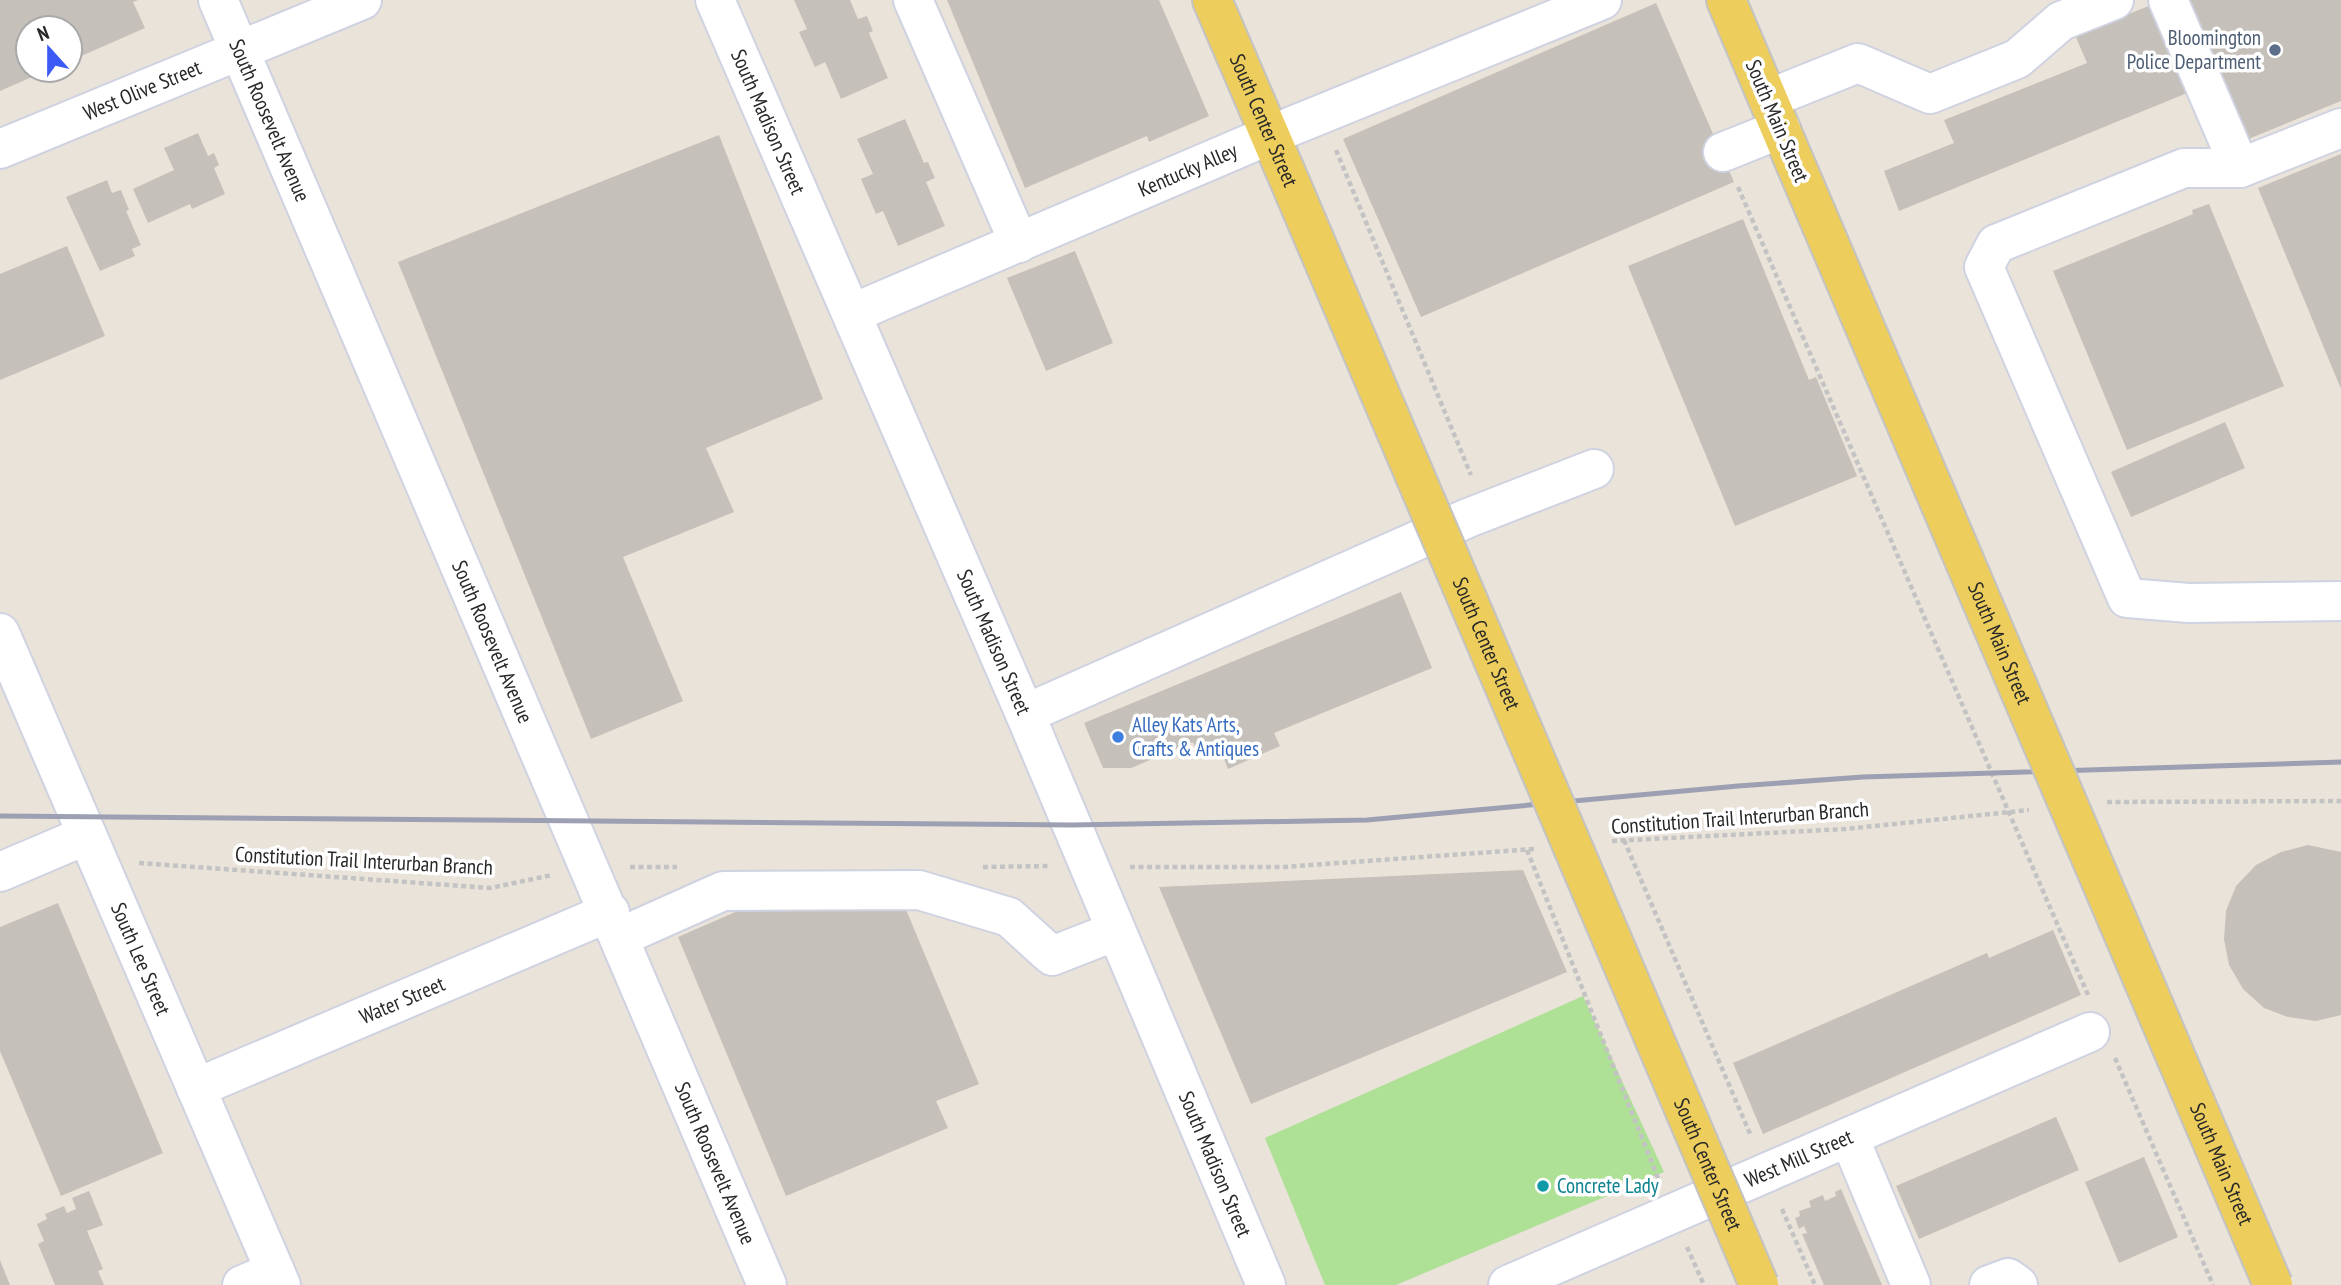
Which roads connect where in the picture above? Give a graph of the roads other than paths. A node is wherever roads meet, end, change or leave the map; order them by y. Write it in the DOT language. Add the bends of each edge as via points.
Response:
graph roads {
  1 [pos="218,0"];
  2 [pos="362,0"];
  3 [pos="715,0"];
  4 [pos="913,0"];
  5 [pos="1212,0"];
  6 [pos="1602,0"];
  7 [pos="1726,0"];
  8 [pos="2114,0"];
  9 [pos="2168,0"];
  10 [pos="239,50"];
  11 [pos="2341,128"];
  12 [pos="1781,130"];
  13 [pos="1270,135"];
  14 [pos="0,149"];
  15 [pos="1723,152"];
  16 [pos="2240,168"];
  17 [pos="1019,243"];
  18 [pos="853,313"];
  19 [pos="1594,469"];
  20 [pos="2341,601"];
  21 [pos="0,634"];
  22 [pos="1025,714"];
  23 [pos="87,835"];
  24 [pos="0,872"];
  25 [pos="615,925"];
  26 [pos="1116,931"];
  27 [pos="2099,1031"];
  28 [pos="196,1088"];
  29 [pos="1849,1137"];
  30 [pos="266,1280"];
  31 [pos="767,1285"];
  32 [pos="1266,1285"];
  33 [pos="1508,1285"];
  34 [pos="1759,1285"];
  35 [pos="1911,1285"];
  36 [pos="1989,1285"];
  37 [pos="2018,1285"];
  38 [pos="2273,1285"];
  1 -- 10 [label="street, South Roosevelt Avenue"];
  2 -- 10 [label="street, West Olive Street"];
  3 -- 18 [label="street, South Madison Street"];
  4 -- 17 [label="street"];
  5 -- 13 [label="main road, South Center Street"];
  6 -- 13 [label="street, Kentucky Alley"];
  7 -- 12 [label="main road, South Main Street"];
  8 -- 12 [label="street" via="2062,21 2017,59 1930,94 1858,63"];
  9 -- 16 [label="street"];
  10 -- 14 [label="street, West Olive Street"];
  10 -- 25 [label="street, South Roosevelt Avenue"];
  11 -- 16 [label="street"];
  12 -- 15 [label="street"];
  12 -- 38 [label="main road, South Main Street, bridge"];
  13 -- 17 [label="street, Kentucky Alley"];
  13 -- 34 [label="main road, South Center Street, bridge"];
  16 -- 20 [label="street" via="2184,169 1996,244 1984,267 2127,598 2189,603"];
  17 -- 18 [label="street, Kentucky Alley"];
  18 -- 22 [label="street, South Madison Street"];
  19 -- 22 [label="street"];
  21 -- 23 [label="street, South Lee Street"];
  22 -- 26 [label="street, South Madison Street"];
  23 -- 24 [label="street"];
  23 -- 28 [label="street, South Lee Street"];
  25 -- 26 [label="street, Water Street" via="723,891 919,890 1009,917 1052,956"];
  25 -- 28 [label="street, Water Street"];
  25 -- 31 [label="street, South Roosevelt Avenue"];
  26 -- 32 [label="street, South Madison Street"];
  27 -- 29 [label="street, West Mill Street"];
  28 -- 30 [label="street, South Lee Street"];
  29 -- 33 [label="street, West Mill Street"];
  29 -- 35 [label="street"];
  36 -- 37 [label="street" via="2008,1278"];
}
